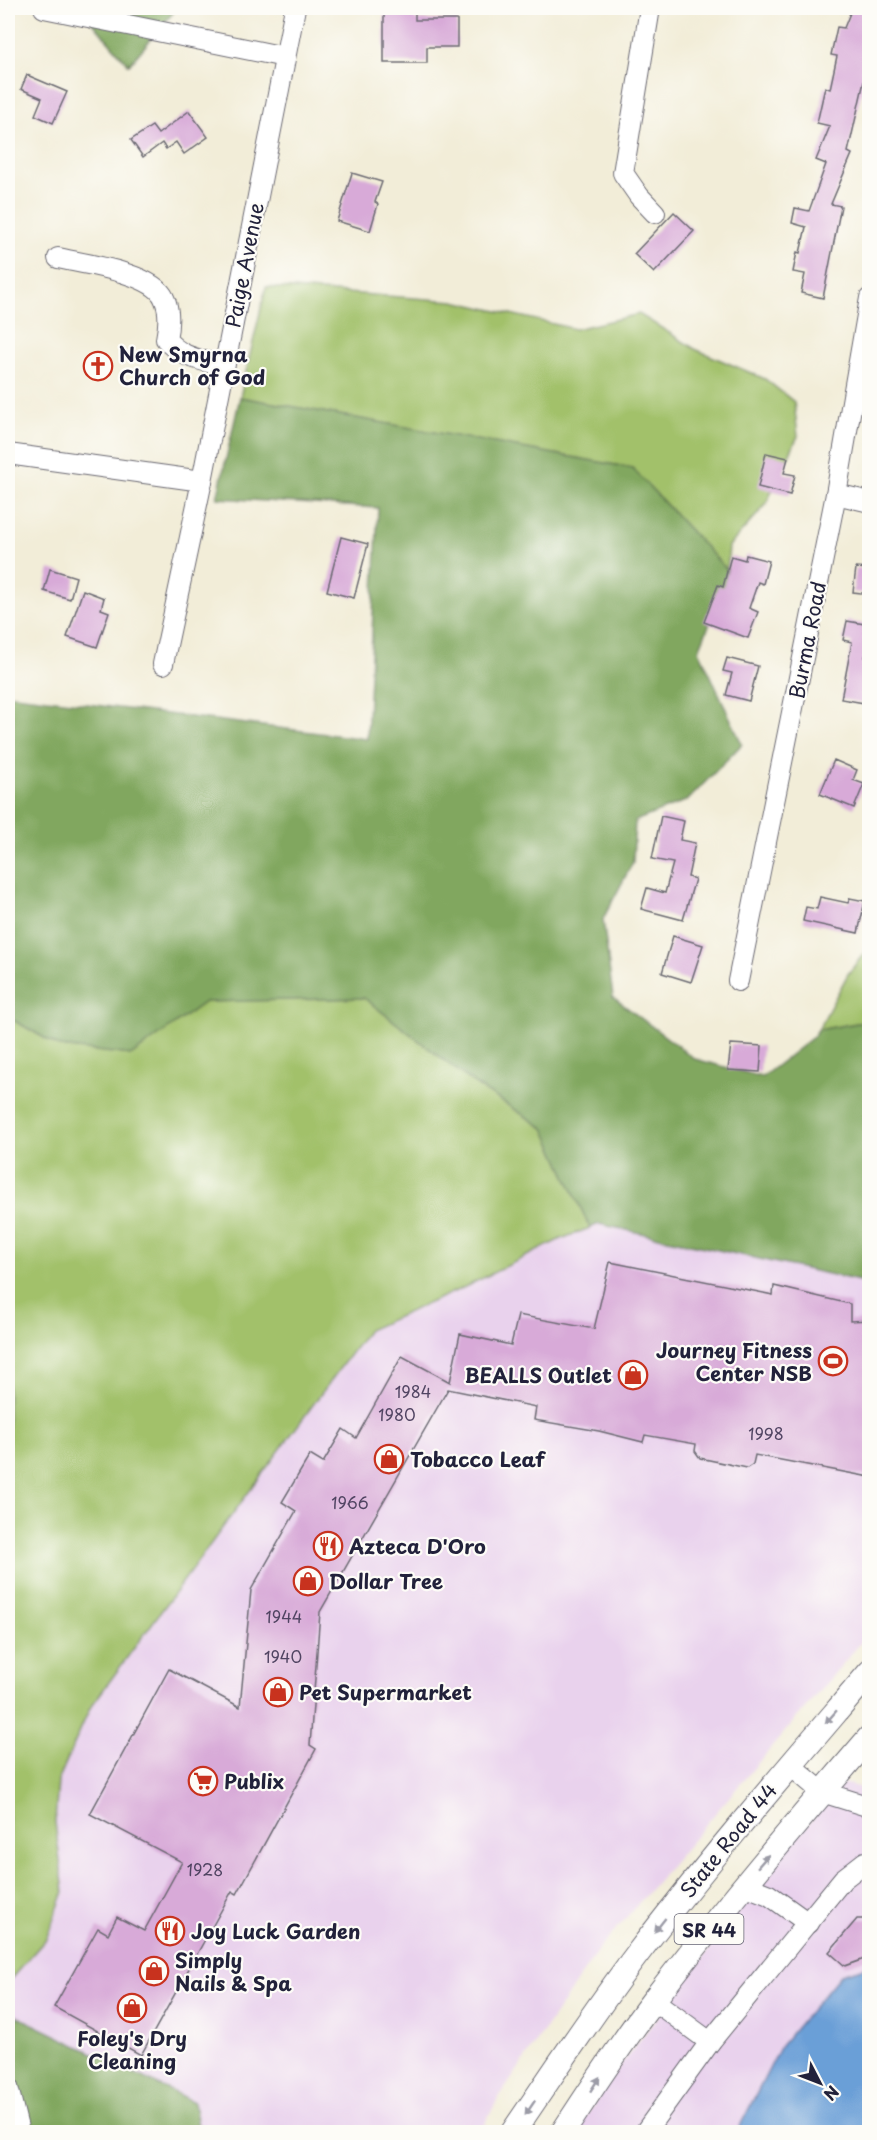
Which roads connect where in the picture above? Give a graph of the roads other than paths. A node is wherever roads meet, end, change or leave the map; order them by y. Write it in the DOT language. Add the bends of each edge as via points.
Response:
graph roads {
  1 [pos="44,8"];
  2 [pos="295,8"];
  3 [pos="650,8"];
  4 [pos="285,57"];
  5 [pos="655,213"];
  6 [pos="58,258"];
  7 [pos="870,298"];
  8 [pos="224,366"];
  9 [pos="8,454"];
  10 [pos="202,481"];
  11 [pos="836,494"];
  12 [pos="870,502"];
  13 [pos="163,664"];
  14 [pos="738,981"];
  15 [pos="870,1672"];
  16 [pos="870,1737"];
  17 [pos="790,1765"];
  18 [pos="822,1792"];
  19 [pos="870,1807"];
  20 [pos="870,1862"];
  21 [pos="744,1885"];
  22 [pos="808,1923"];
  23 [pos="653,2000"];
  24 [pos="710,2042"];
  25 [pos="8,2087"];
  26 [pos="18,2133"];
  27 [pos="513,2133"];
  28 [pos="563,2133"];
  29 [pos="645,2133"];
  1 -- 4 [label="street"];
  2 -- 4 [label="street, Paige Avenue"];
  3 -- 5 [label="street" via="623,173"];
  4 -- 8 [label="street, Paige Avenue"];
  6 -- 8 [label="street" via="138,277 155,286 164,296 169,325 166,339 171,346 182,355"];
  7 -- 11 [label="street, Burma Road"];
  8 -- 10 [label="street, Paige Avenue"];
  9 -- 10 [label="street"];
  10 -- 13 [label="street, Paige Avenue"];
  11 -- 12 [label="street"];
  11 -- 14 [label="street, Burma Road"];
  15 -- 17 [label="main road, State Road 44 / SR 44, one-way"];
  16 -- 18 [label="main road, State Road 44 / SR 44"];
  17 -- 18 [label="street"];
  17 -- 27 [label="main road, State Road 44 / SR 44, one-way" via="637,1954"];
  18 -- 19 [label="street"];
  21 -- 18 [label="main road, State Road 44 / SR 44, one-way"];
  20 -- 22 [label="street" via="843,1880"];
  21 -- 22 [label="street" via="769,1895"];
  21 -- 23 [label="main road, State Road 44 / SR 44"];
  22 -- 24 [label="street"];
  23 -- 24 [label="street"];
  28 -- 23 [label="main road, State Road 44 / SR 44, one-way"];
  24 -- 29 [label="street"];
  25 -- 26 [label="street"];
}
